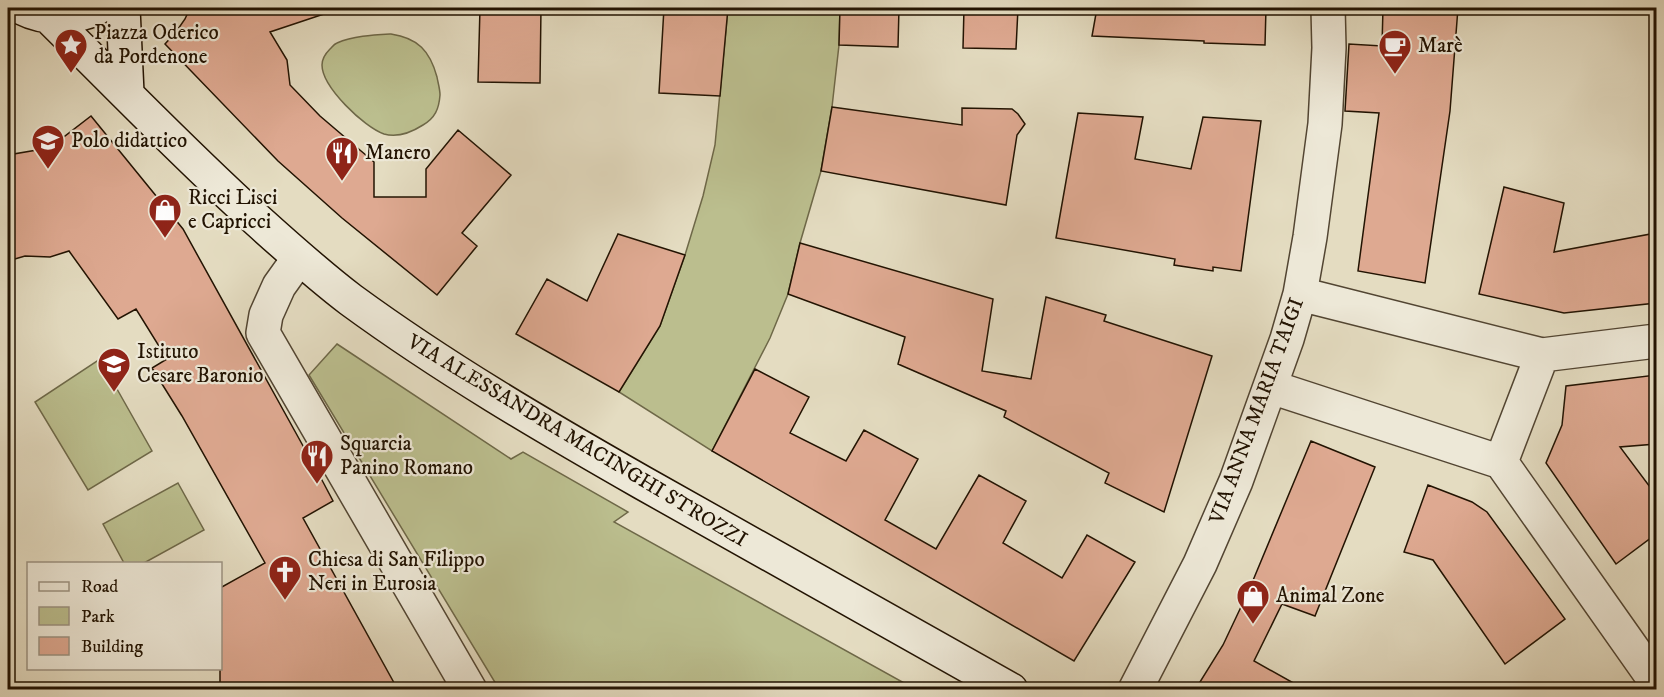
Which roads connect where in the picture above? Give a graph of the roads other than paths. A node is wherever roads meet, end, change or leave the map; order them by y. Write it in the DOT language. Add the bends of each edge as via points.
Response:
graph roads {
  1 [pos="97,8"];
  2 [pos="123,8"];
  3 [pos="1328,8"];
  4 [pos="35,12"];
  5 [pos="127,93"];
  6 [pos="299,258"];
  7 [pos="1300,294"];
  8 [pos="1656,341"];
  9 [pos="1542,355"];
  10 [pos="1270,387"];
  11 [pos="1501,462"];
  12 [pos="1656,682"];
  13 [pos="1002,687"];
  14 [pos="470,690"];
  15 [pos="1135,690"];
  1 -- 4 [label="street" via="70,16"];
  2 -- 5 [label="street"];
  3 -- 7 [label="street, VIA ANNA MARIA TAIGI" via="1325,124"];
  4 -- 5 [label="street"];
  5 -- 6 [label="street, VIA ALESSANDRA MACINGHI STROZZI"];
  6 -- 13 [label="street, VIA ALESSANDRA MACINGHI STROZZI" via="409,341 513,408"];
  6 -- 14 [label="street" via="279,286 263,333"];
  7 -- 9 [label="street"];
  7 -- 10 [label="street, VIA ANNA MARIA TAIGI"];
  8 -- 9 [label="street"];
  9 -- 11 [label="street"];
  10 -- 11 [label="street"];
  10 -- 15 [label="street, VIA ANNA MARIA TAIGI" via="1200,564"];
  11 -- 12 [label="street"];
}
